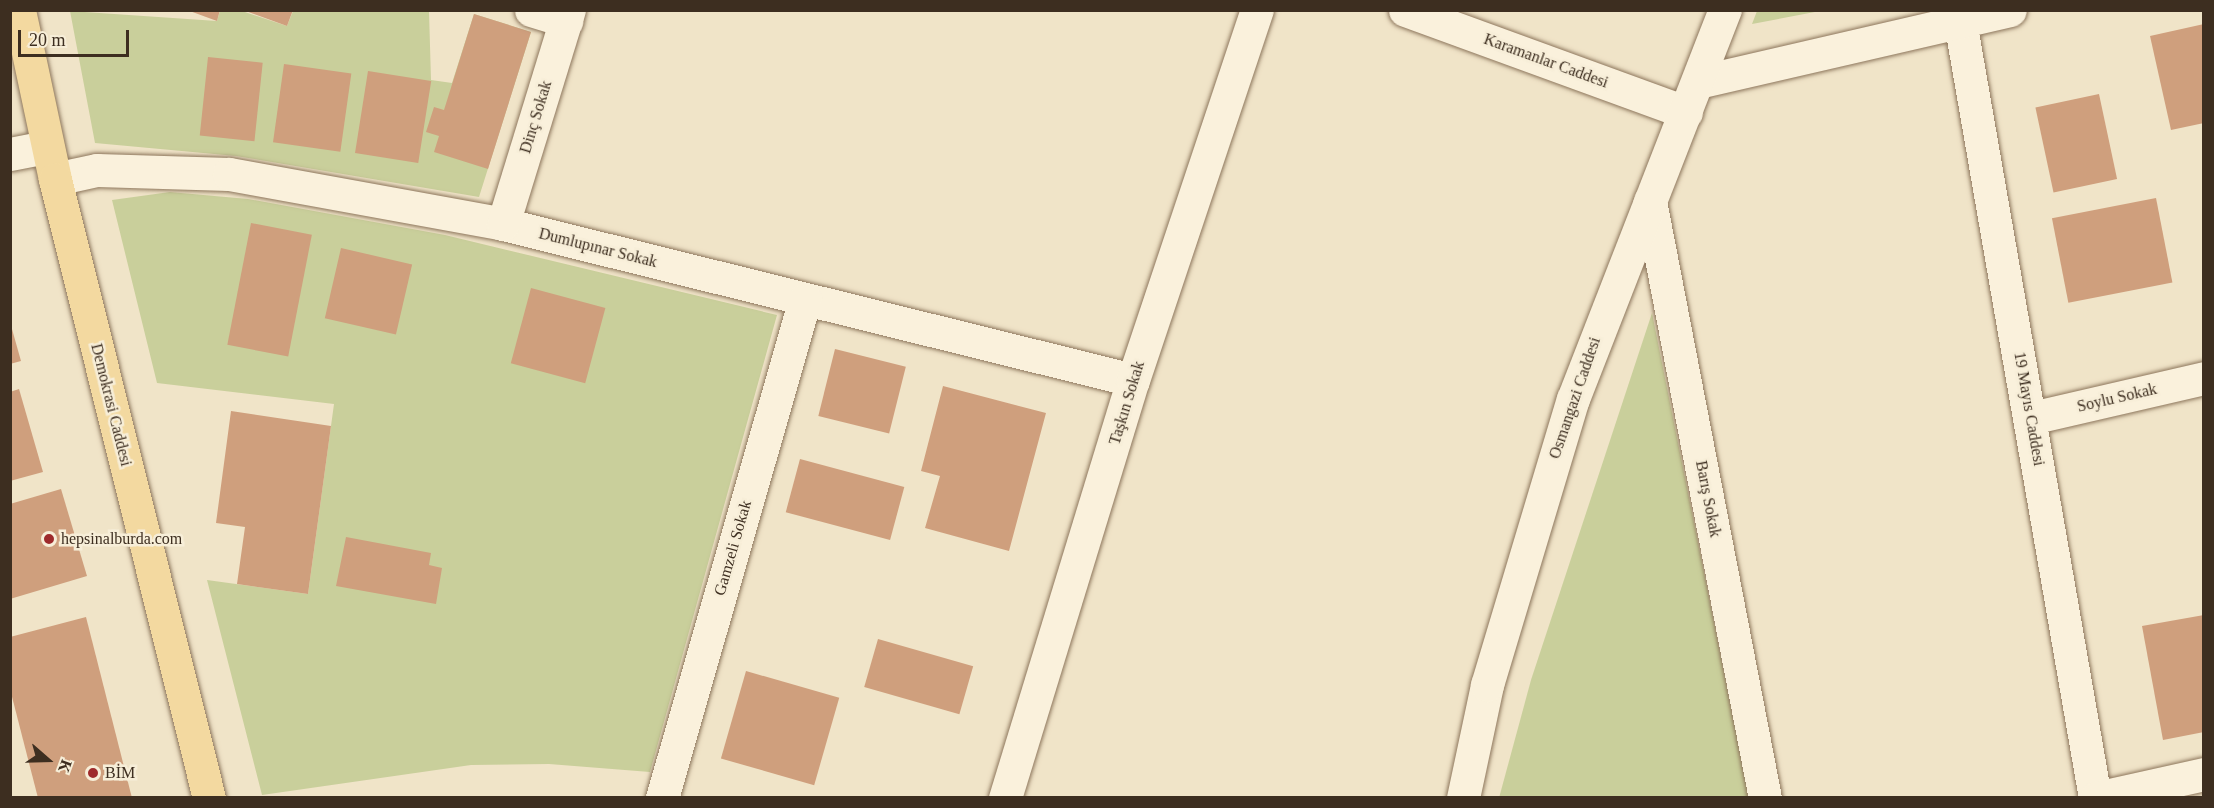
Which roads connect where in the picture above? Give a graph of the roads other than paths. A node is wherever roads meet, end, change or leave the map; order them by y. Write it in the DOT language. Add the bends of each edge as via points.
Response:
graph roads {
  1 [pos="19,10"];
  2 [pos="531,10"];
  3 [pos="1257,10"];
  4 [pos="1405,10"];
  5 [pos="1725,10"];
  6 [pos="2010,10"];
  7 [pos="567,16"];
  8 [pos="1960,21"];
  9 [pos="1698,82"];
  10 [pos="1686,112"];
  11 [pos="47,147"];
  12 [pos="10,154"];
  13 [pos="55,179"];
  14 [pos="1650,201"];
  15 [pos="503,224"];
  16 [pos="805,299"];
  17 [pos="2204,378"];
  18 [pos="1133,380"];
  19 [pos="2031,418"];
  20 [pos="2204,774"];
  21 [pos="209,798"];
  22 [pos="662,798"];
  23 [pos="1005,798"];
  24 [pos="1463,798"];
  25 [pos="1764,798"];
  26 [pos="2096,798"];
  1 -- 11 [label="main road, Demokrasi Caddesi"];
  2 -- 7 [label="street"];
  3 -- 18 [label="street, Taşkın Sokak"];
  4 -- 10 [label="street, Karamanlar Caddesi"];
  5 -- 9 [label="street, Osmangazi Caddesi"];
  6 -- 8 [label="street"];
  7 -- 15 [label="street, Dinç Sokak"];
  8 -- 9 [label="street"];
  8 -- 19 [label="street, 19 Mayıs Caddesi"];
  9 -- 10 [label="street, Osmangazi Caddesi"];
  10 -- 14 [label="street, Osmangazi Caddesi"];
  11 -- 12 [label="street"];
  11 -- 13 [label="main road, Demokrasi Caddesi"];
  13 -- 15 [label="street, Dumlupınar Sokak" via="97,170 229,174"];
  13 -- 21 [label="main road, Demokrasi Caddesi"];
  14 -- 24 [label="street, Osmangazi Caddesi" via="1539,503 1487,685"];
  14 -- 25 [label="street, Barış Sokak"];
  15 -- 16 [label="street, Dumlupınar Sokak"];
  16 -- 18 [label="street, Dumlupınar Sokak"];
  16 -- 22 [label="street, Gamzeli Sokak"];
  17 -- 19 [label="street, Soylu Sokak"];
  18 -- 23 [label="street, Taşkın Sokak"];
  19 -- 26 [label="street, 19 Mayıs Caddesi"];
  20 -- 26 [label="street"];
}
